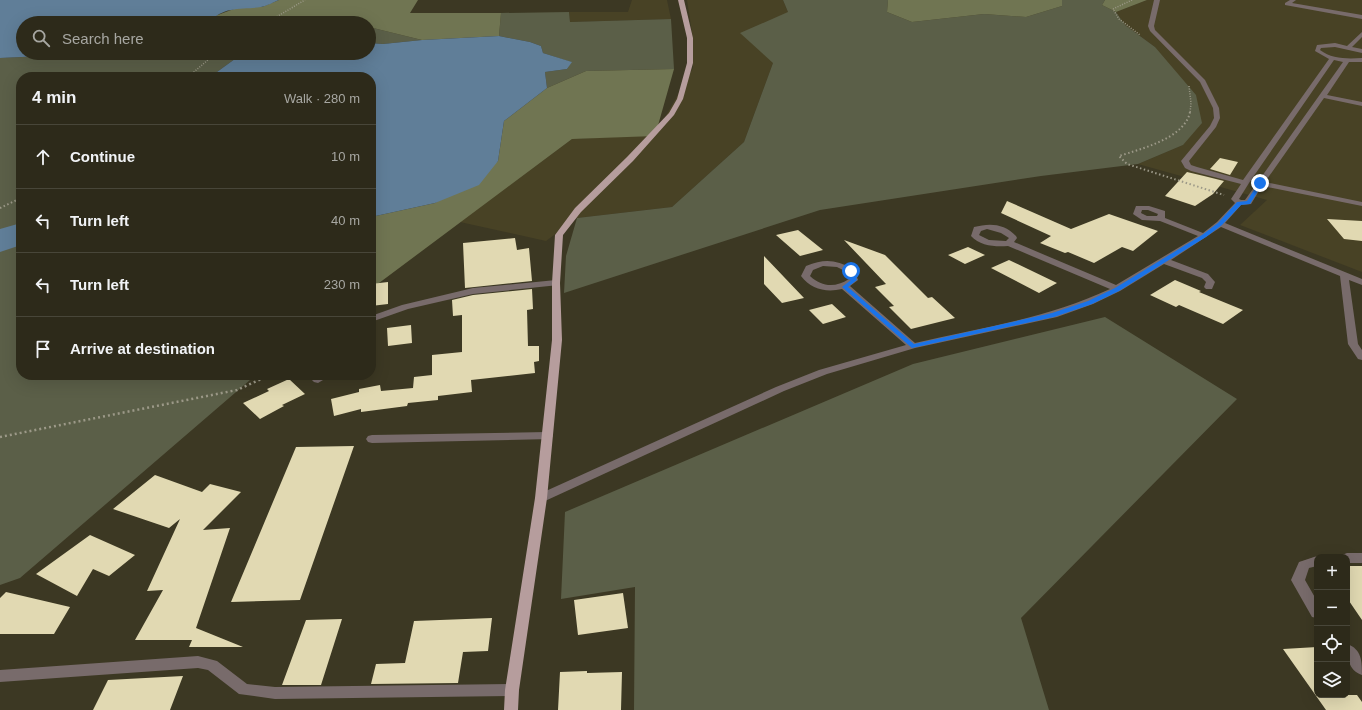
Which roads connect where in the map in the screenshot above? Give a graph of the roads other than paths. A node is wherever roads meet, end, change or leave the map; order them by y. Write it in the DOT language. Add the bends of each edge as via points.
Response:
graph roads {
  1 [pos="681,0"];
  2 [pos="1157,0"];
  3 [pos="1292,0"];
  4 [pos="1362,18"];
  5 [pos="1362,34"];
  6 [pos="1349,47"];
  7 [pos="1362,51"];
  8 [pos="1333,58"];
  9 [pos="1347,60"];
  10 [pos="1362,60"];
  11 [pos="1324,96"];
  12 [pos="1362,104"];
  13 [pos="1245,183"];
  14 [pos="1260,183"];
  15 [pos="1237,201"];
  16 [pos="1362,204"];
  17 [pos="1161,219"];
  18 [pos="1220,224"];
  19 [pos="1204,236"];
  20 [pos="1009,242"];
  21 [pos="1165,261"];
  22 [pos="1344,275"];
  23 [pos="1362,282"];
  24 [pos="556,283"];
  25 [pos="845,287"];
  26 [pos="1209,287"];
  27 [pos="1117,289"];
  28 [pos="376,317"];
  29 [pos="912,346"];
  30 [pos="1362,357"];
  31 [pos="547,436"];
  32 [pos="372,439"];
  33 [pos="541,498"];
  34 [pos="1350,558"];
  35 [pos="1362,558"];
  36 [pos="1314,562"];
  37 [pos="1314,608"];
  38 [pos="1350,654"];
  39 [pos="1362,669"];
  40 [pos="0,676"];
  41 [pos="512,690"];
  42 [pos="511,710"];
  1 -- 24 [label="main road" via="690,38 690,63 680,99 672,114 578,210 559,235"];
  2 -- 13 [label="street" via="1152,31 1203,81 1216,108 1217,118 1213,127 1185,161 1194,169"];
  3 -- 4 [label="street" via="1287,4"];
  5 -- 6 [label="street"];
  6 -- 7 [label="street"];
  6 -- 8 [label="street" via="1319,46 1317,50"];
  8 -- 9 [label="street"];
  8 -- 13 [label="street"];
  9 -- 10 [label="street"];
  9 -- 11 [label="street"];
  11 -- 12 [label="street"];
  11 -- 14 [label="street"];
  13 -- 15 [label="street"];
  14 -- 15 [label="street" via="1248,202"];
  14 -- 16 [label="street"];
  15 -- 18 [label="street"];
  17 -- 19 [label="street"];
  18 -- 19 [label="street"];
  18 -- 22 [label="street"];
  19 -- 21 [label="street"];
  20 -- 27 [label="street"];
  21 -- 26 [label="street" via="1205,276 1211,282"];
  21 -- 27 [label="street"];
  22 -- 23 [label="street"];
  22 -- 30 [label="street" via="1353,344"];
  24 -- 28 [label="street" via="474,291 405,307"];
  24 -- 31 [label="main road" via="557,340"];
  25 -- 25 [label="street" via="828,289 813,284 805,276 809,268 822,263 839,265 851,271 853,276 854,280"];
  25 -- 29 [label="street"];
  27 -- 29 [label="street" via="1054,315"];
  29 -- 33 [label="street" via="823,372 780,389"];
  31 -- 32 [label="street"];
  31 -- 33 [label="main road"];
  33 -- 41 [label="main road"];
  34 -- 35 [label="street"];
  36 -- 37 [label="street" via="1304,565 1298,580"];
  38 -- 39 [label="street"];
  40 -- 41 [label="street" via="198,662 212,665 244,690"];
  41 -- 42 [label="main road"];
}
